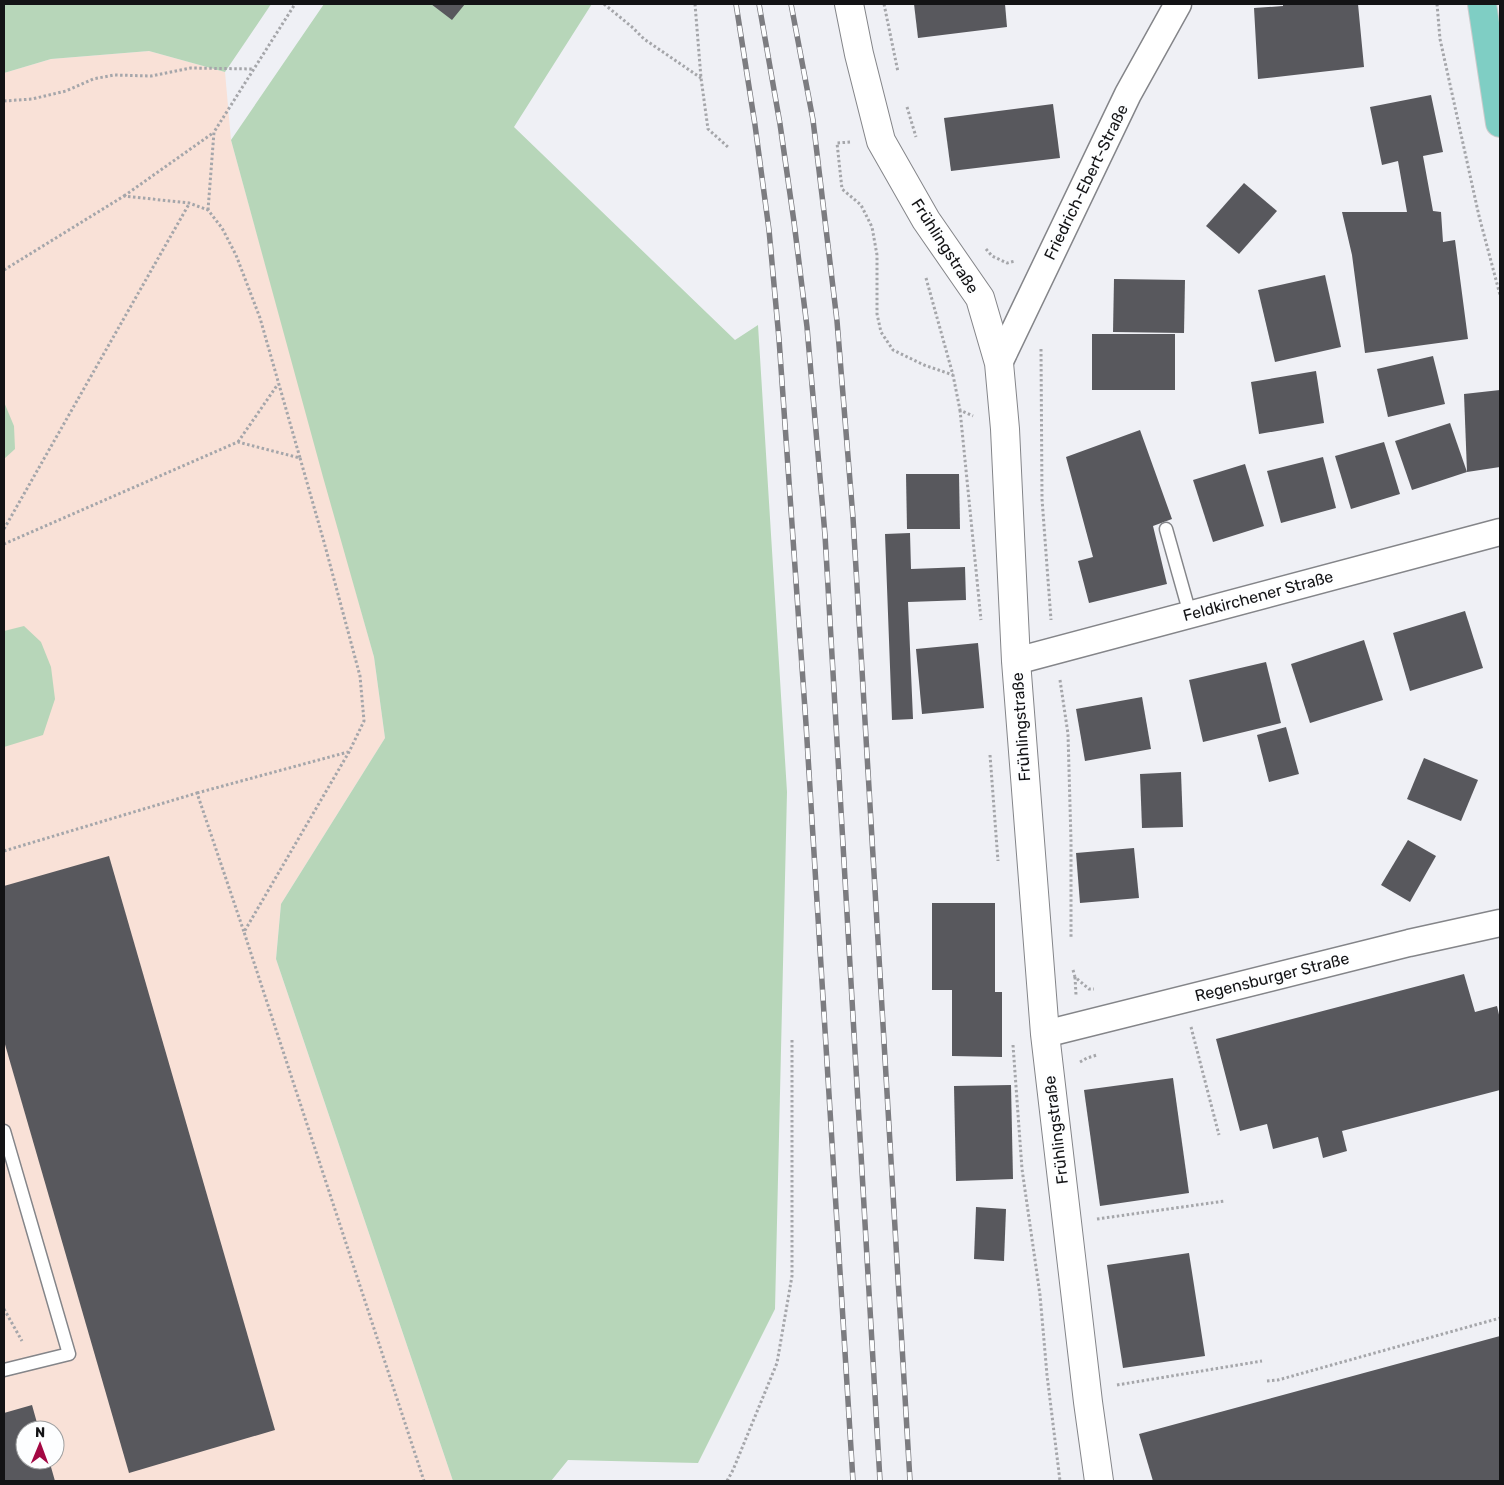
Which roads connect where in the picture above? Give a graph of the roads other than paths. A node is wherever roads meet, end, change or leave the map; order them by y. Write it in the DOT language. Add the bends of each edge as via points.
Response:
graph roads {
  1 [pos="849,4"];
  2 [pos="1178,4"];
  3 [pos="1482,4"];
  4 [pos="1500,123"];
  5 [pos="999,363"];
  6 [pos="1166,529"];
  7 [pos="1500,532"];
  8 [pos="1190,614"];
  9 [pos="1016,660"];
  10 [pos="1500,923"];
  11 [pos="1045,1034"];
  12 [pos="4,1131"];
  13 [pos="4,1370"];
  14 [pos="1099,1481"];
  1 -- 5 [label="street, Frühlingstraße" via="881,141 926,220 980,298"];
  2 -- 5 [label="street, Friedrich-Ebert-Straße" via="1128,94"];
  3 -- 4 [label="main road"];
  5 -- 9 [label="street, Frühlingstraße" via="1006,429"];
  6 -- 8 [label="lane"];
  7 -- 8 [label="street, Feldkirchener Straße"];
  8 -- 9 [label="street, Feldkirchener Straße"];
  9 -- 11 [label="street, Frühlingstraße"];
  10 -- 11 [label="street, Regensburger Straße"];
  11 -- 14 [label="street, Frühlingstraße"];
  12 -- 13 [label="lane" via="69,1354"];
}
